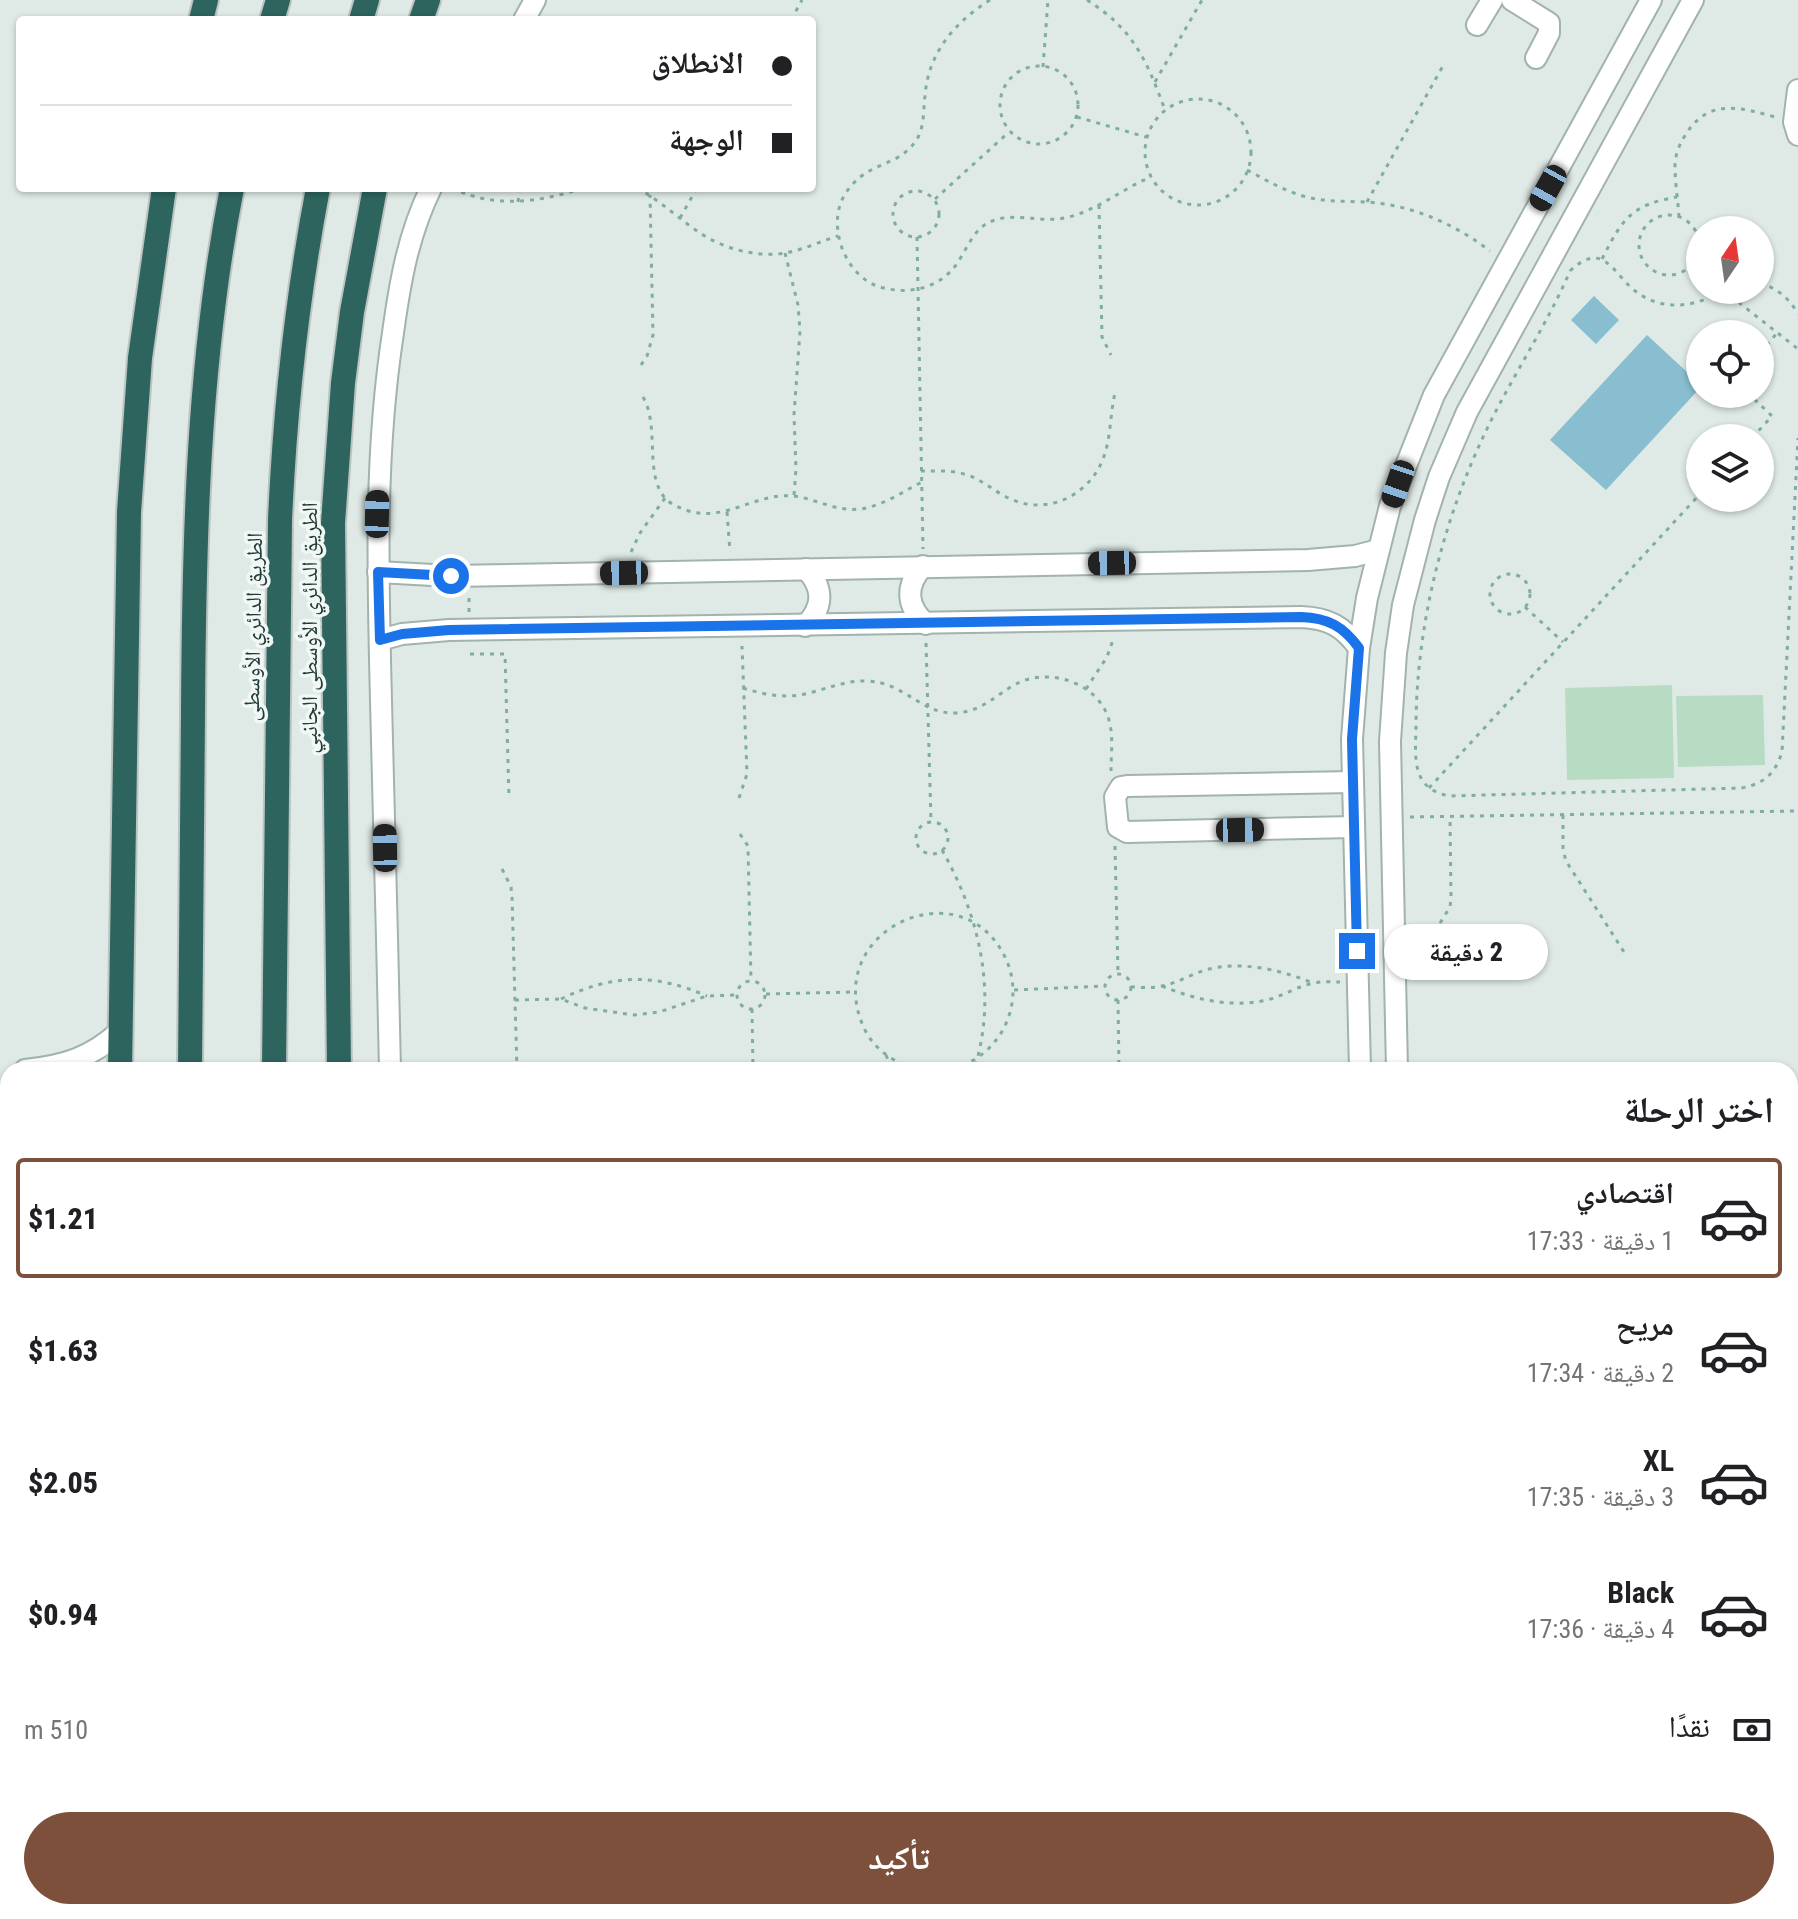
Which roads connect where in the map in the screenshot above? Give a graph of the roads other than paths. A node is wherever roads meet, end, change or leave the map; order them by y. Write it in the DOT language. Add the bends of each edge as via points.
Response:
graph roads {
  1 [pos="1492,0"];
  2 [pos="1512,0"];
  3 [pos="1651,0"];
  4 [pos="1693,0"];
  5 [pos="1477,25"];
  6 [pos="1536,58"];
  7 [pos="1798,90"];
  8 [pos="1796,128"];
  9 [pos="163,192"];
  10 [pos="231,192"];
  11 [pos="317,192"];
  12 [pos="374,192"];
  13 [pos="429,192"];
  14 [pos="1378,550"];
  15 [pos="923,566"];
  16 [pos="806,569"];
  17 [pos="378,572"];
  18 [pos="926,624"];
  19 [pos="805,626"];
  20 [pos="380,640"];
  21 [pos="1359,648"];
  22 [pos="1353,782"];
  23 [pos="1354,827"];
  24 [pos="121,1030"];
  25 [pos="68,1062"];
  26 [pos="120,1062"];
  27 [pos="190,1062"];
  28 [pos="274,1062"];
  29 [pos="339,1062"];
  30 [pos="390,1062"];
  31 [pos="1360,1062"];
  32 [pos="1397,1062"];
  1 -- 5 [label="street"];
  2 -- 6 [label="street" via="1549,23"];
  3 -- 14 [label="street" via="1424,415"];
  4 -- 32 [label="street" via="1467,412 1439,477 1414,558 1396,653 1390,741"];
  7 -- 8 [label="street"];
  9 -- 24 [label="highway" via="133,435"];
  10 -- 27 [label="highway" via="207,351 196,486"];
  11 -- 28 [label="highway, الطريق الدائري الأوسطى" via="298,304 283,463"];
  12 -- 29 [label="highway, الطريق الدائري الأوسطى الجانبي" via="343,383 333,523"];
  13 -- 17 [label="street" via="404,260 388,361 378,465"];
  14 -- 15 [label="street" via="1308,560"];
  14 -- 21 [label="street"];
  15 -- 16 [label="street"];
  15 -- 18 [label="street" via="914,576 910,602"];
  16 -- 17 [label="street" via="451,576"];
  16 -- 19 [label="street" via="815,578 820,604"];
  17 -- 20 [label="street"];
  18 -- 19 [label="street"];
  18 -- 21 [label="street" via="1318,617 1335,623"];
  19 -- 20 [label="street" via="437,631"];
  20 -- 30 [label="street"];
  21 -- 22 [label="street"];
  22 -- 23 [label="street"];
  22 -- 23 [label="street" via="1127,786 1117,791 1118,827 1127,832"];
  23 -- 31 [label="street"];
  24 -- 25 [label="street" via="88,1055"];
  24 -- 26 [label="highway"];
}
